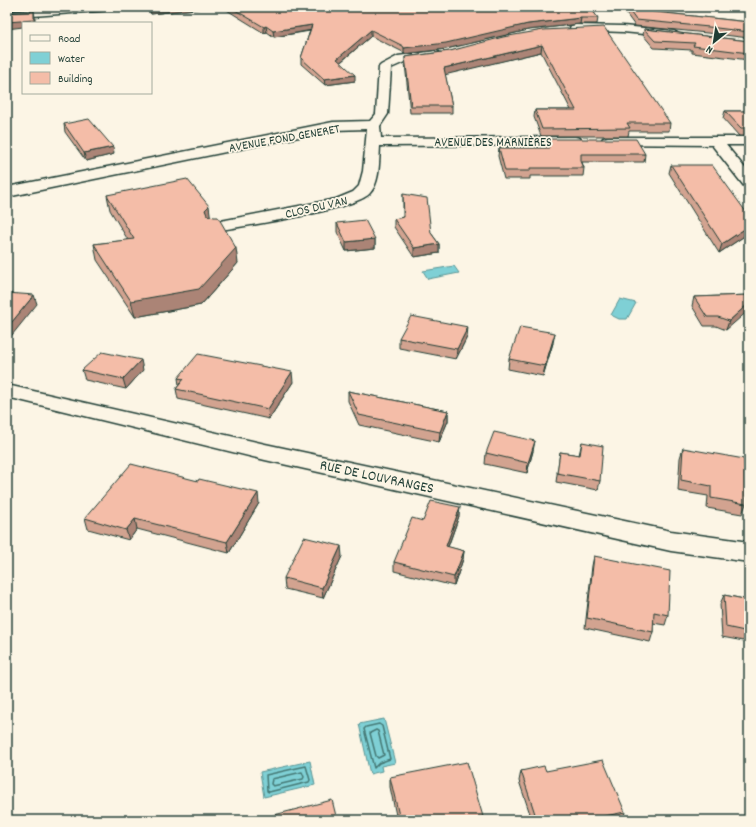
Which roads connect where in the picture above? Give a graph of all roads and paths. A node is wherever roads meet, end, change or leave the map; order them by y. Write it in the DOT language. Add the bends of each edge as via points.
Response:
graph roads {
  1 [pos="112,7"];
  2 [pos="7,15"];
  3 [pos="563,29"];
  4 [pos="683,35"];
  5 [pos="443,53"];
  6 [pos="374,125"];
  7 [pos="716,141"];
  8 [pos="749,141"];
  9 [pos="375,142"];
  10 [pos="749,183"];
  11 [pos="7,192"];
  12 [pos="216,226"];
  13 [pos="7,391"];
  14 [pos="749,552"];
  1 -- 2 [label="street"];
  3 -- 4 [label="street" via="623,29"];
  5 -- 6 [label="street" via="391,62 385,67 382,114"];
  6 -- 9 [label="street"];
  6 -- 11 [label="street, AVENUE FOND GENERET" via="333,126"];
  7 -- 8 [label="street, AVENUE DES MARNIÈRES"];
  7 -- 9 [label="street, AVENUE DES MARNIÈRES"];
  7 -- 10 [label="street"];
  9 -- 12 [label="street, CLOS DU VAN" via="370,180 364,191 354,198"];
  13 -- 14 [label="street, RUE DE LOUVRANGES" via="265,452 671,541"];
}
